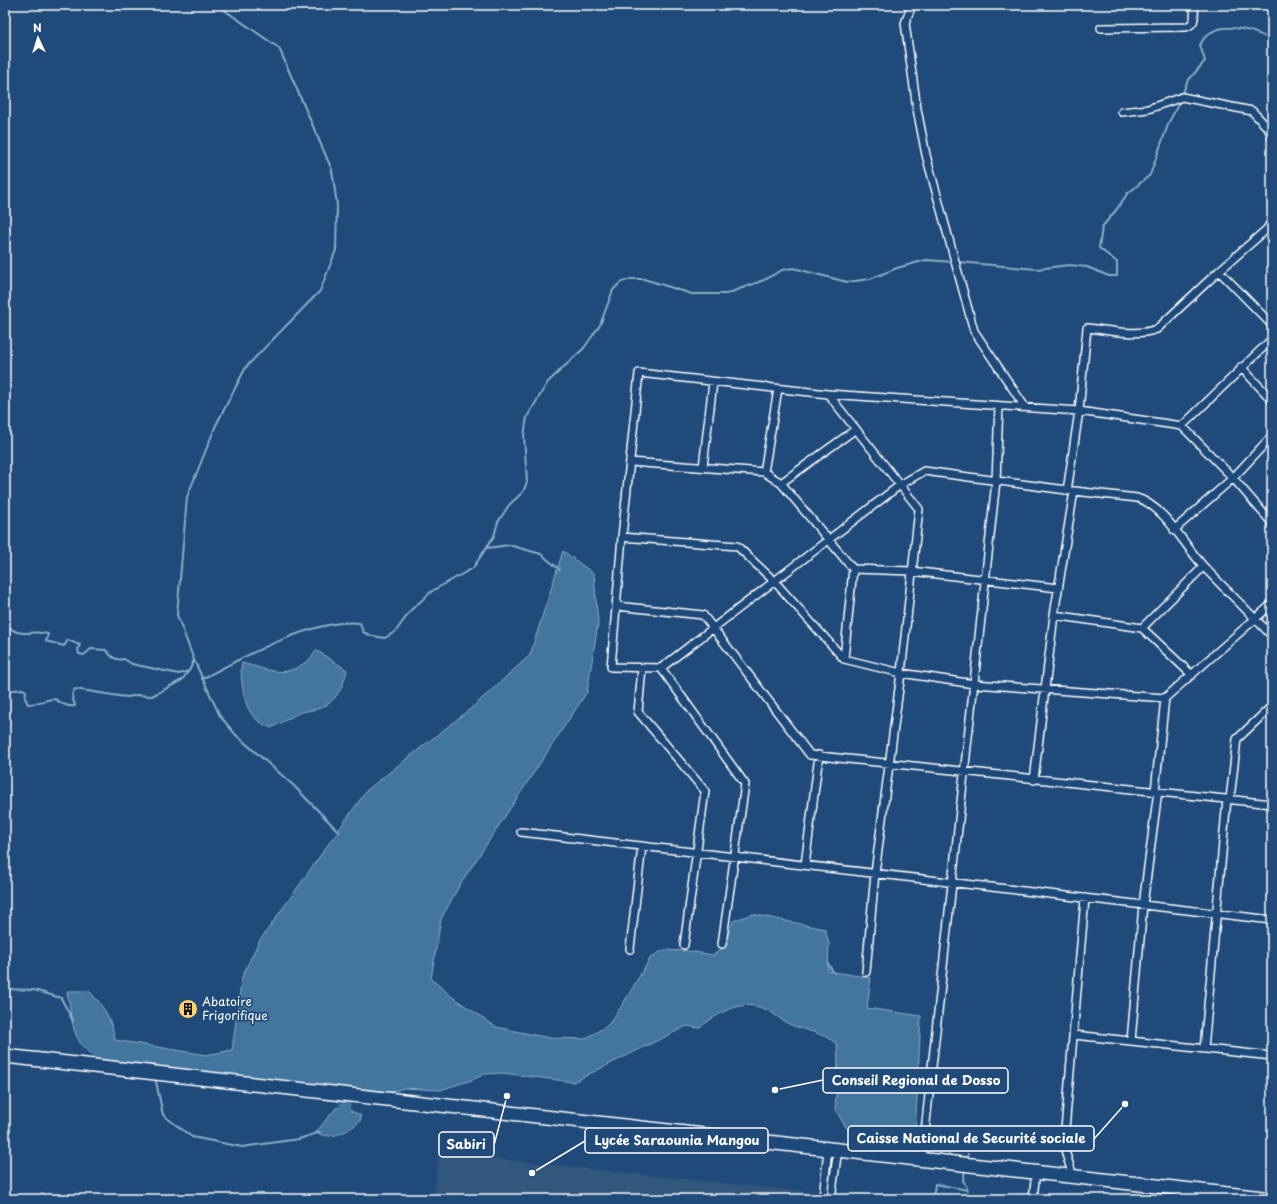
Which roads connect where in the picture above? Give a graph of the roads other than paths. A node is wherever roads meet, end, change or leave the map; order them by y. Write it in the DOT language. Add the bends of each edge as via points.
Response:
graph roads {
  1 [pos="912,5"];
  2 [pos="1194,5"];
  3 [pos="1101,28"];
  4 [pos="1122,112"];
  5 [pos="1272,137"];
  6 [pos="1272,220"];
  7 [pos="1218,271"];
  8 [pos="1272,325"];
  9 [pos="1272,339"];
  10 [pos="1241,367"];
  11 [pos="713,382"];
  12 [pos="778,389"];
  13 [pos="828,394"];
  14 [pos="1272,400"];
  15 [pos="999,406"];
  16 [pos="1024,407"];
  17 [pos="1079,410"];
  18 [pos="1182,426"];
  19 [pos="856,429"];
  20 [pos="1272,436"];
  21 [pos="630,462"];
  22 [pos="703,467"];
  23 [pos="764,472"];
  24 [pos="1233,478"];
  25 [pos="996,481"];
  26 [pos="780,483"];
  27 [pos="900,484"];
  28 [pos="1071,491"];
  29 [pos="1272,523"];
  30 [pos="1174,530"];
  31 [pos="622,537"];
  32 [pos="827,540"];
  33 [pos="1203,567"];
  34 [pos="853,569"];
  35 [pos="911,572"];
  36 [pos="985,580"];
  37 [pos="774,581"];
  38 [pos="1058,588"];
  39 [pos="1272,604"];
  40 [pos="616,606"];
  41 [pos="1054,615"];
  42 [pos="1256,619"];
  43 [pos="713,628"];
  44 [pos="1142,628"];
  45 [pos="1272,636"];
  46 [pos="844,660"];
  47 [pos="642,668"];
  48 [pos="661,668"];
  49 [pos="901,673"];
  50 [pos="1192,675"];
  51 [pos="974,684"];
  52 [pos="1045,689"];
  53 [pos="1165,698"];
  54 [pos="1272,706"];
  55 [pos="819,755"];
  56 [pos="889,762"];
  57 [pos="965,770"];
  58 [pos="1034,780"];
  59 [pos="1157,791"];
  60 [pos="1228,799"];
  61 [pos="1272,804"];
  62 [pos="521,832"];
  63 [pos="642,846"];
  64 [pos="696,852"];
  65 [pos="735,857"];
  66 [pos="805,865"];
  67 [pos="875,873"];
  68 [pos="953,882"];
  69 [pos="1085,898"];
  70 [pos="1143,905"];
  71 [pos="1217,913"];
  72 [pos="1272,920"];
  73 [pos="722,944"];
  74 [pos="684,945"];
  75 [pos="630,949"];
  76 [pos="866,972"];
  77 [pos="1074,1035"];
  78 [pos="1131,1041"];
  79 [pos="1204,1049"];
  80 [pos="5,1056"];
  81 [pos="1272,1056"];
  82 [pos="833,1149"];
  83 [pos="923,1153"];
  84 [pos="1036,1171"];
  85 [pos="1073,1176"];
  86 [pos="1203,1195"];
  87 [pos="824,1199"];
  88 [pos="831,1199"];
  89 [pos="1033,1199"];
  90 [pos="1272,1199"];
  1 -- 16 [label="street" via="905,23 917,109 926,155 974,331"];
  2 -- 3 [label="street" via="1194,21 1186,27"];
  4 -- 5 [label="street" via="1148,109 1182,97 1252,111 1268,128"];
  6 -- 7 [label="street" via="1267,228"];
  7 -- 8 [label="street"];
  7 -- 17 [label="street" via="1157,329 1137,333 1087,328"];
  9 -- 10 [label="street"];
  10 -- 14 [label="street"];
  10 -- 18 [label="street"];
  11 -- 12 [label="street"];
  11 -- 21 [label="street" via="639,373"];
  11 -- 22 [label="street"];
  12 -- 13 [label="street"];
  12 -- 23 [label="street"];
  13 -- 15 [label="street"];
  13 -- 19 [label="street"];
  15 -- 16 [label="street"];
  15 -- 25 [label="street"];
  16 -- 17 [label="street"];
  17 -- 18 [label="street"];
  17 -- 28 [label="street"];
  18 -- 24 [label="street"];
  19 -- 26 [label="street"];
  19 -- 27 [label="street"];
  20 -- 24 [label="street"];
  21 -- 22 [label="street"];
  21 -- 31 [label="street"];
  22 -- 23 [label="street"];
  23 -- 26 [label="street"];
  24 -- 29 [label="street"];
  24 -- 30 [label="street"];
  25 -- 27 [label="street" via="924,470"];
  25 -- 28 [label="street"];
  25 -- 36 [label="street"];
  26 -- 32 [label="street"];
  27 -- 32 [label="street"];
  27 -- 35 [label="street" via="919,508"];
  28 -- 30 [label="street" via="1146,501"];
  28 -- 38 [label="street"];
  30 -- 33 [label="street"];
  31 -- 37 [label="street" via="737,546"];
  31 -- 40 [label="street"];
  32 -- 34 [label="street"];
  32 -- 37 [label="street"];
  33 -- 42 [label="street"];
  33 -- 44 [label="street"];
  34 -- 35 [label="street"];
  34 -- 46 [label="street"];
  35 -- 36 [label="street"];
  35 -- 49 [label="street"];
  36 -- 38 [label="street"];
  36 -- 51 [label="street"];
  37 -- 43 [label="street"];
  37 -- 46 [label="street"];
  38 -- 41 [label="street"];
  39 -- 42 [label="street"];
  40 -- 43 [label="street" via="702,615"];
  40 -- 47 [label="street" via="611,667"];
  41 -- 44 [label="street"];
  41 -- 52 [label="street"];
  42 -- 45 [label="street"];
  42 -- 50 [label="street"];
  43 -- 48 [label="street"];
  43 -- 55 [label="street" via="810,754"];
  44 -- 50 [label="street"];
  46 -- 49 [label="street"];
  47 -- 48 [label="street"];
  47 -- 64 [label="street" via="638,712 705,791"];
  48 -- 65 [label="street" via="745,784"];
  49 -- 51 [label="street"];
  49 -- 56 [label="street"];
  50 -- 53 [label="street"];
  51 -- 52 [label="street"];
  51 -- 57 [label="street"];
  52 -- 53 [label="street"];
  52 -- 58 [label="street"];
  53 -- 59 [label="street"];
  54 -- 60 [label="street" via="1237,739"];
  55 -- 56 [label="street"];
  55 -- 66 [label="street"];
  56 -- 57 [label="street"];
  56 -- 67 [label="street"];
  57 -- 58 [label="street"];
  57 -- 68 [label="street"];
  58 -- 59 [label="street"];
  59 -- 60 [label="street"];
  59 -- 70 [label="street"];
  60 -- 61 [label="street"];
  60 -- 71 [label="street"];
  62 -- 63 [label="street"];
  63 -- 64 [label="street"];
  63 -- 75 [label="street"];
  64 -- 65 [label="street"];
  64 -- 74 [label="street"];
  65 -- 66 [label="street"];
  65 -- 73 [label="street"];
  66 -- 67 [label="street"];
  67 -- 68 [label="street"];
  67 -- 76 [label="street"];
  68 -- 69 [label="street"];
  68 -- 83 [label="street"];
  69 -- 70 [label="street"];
  69 -- 77 [label="street"];
  70 -- 71 [label="street"];
  70 -- 78 [label="street"];
  71 -- 72 [label="street"];
  71 -- 79 [label="street"];
  77 -- 78 [label="street"];
  77 -- 85 [label="street" via="1064,1141"];
  78 -- 79 [label="street"];
  79 -- 81 [label="street"];
  80 -- 82 [label="highway"];
  82 -- 83 [label="highway"];
  82 -- 87 [label="street"];
  82 -- 88 [label="street"];
  83 -- 84 [label="highway"];
  84 -- 85 [label="highway"];
  84 -- 89 [label="street"];
  85 -- 86 [label="highway"];
  86 -- 90 [label="highway"];
}
